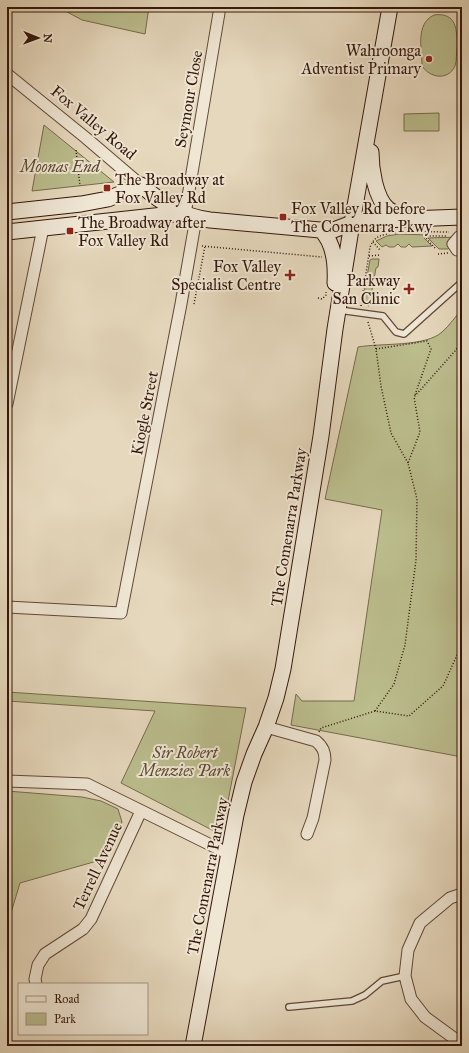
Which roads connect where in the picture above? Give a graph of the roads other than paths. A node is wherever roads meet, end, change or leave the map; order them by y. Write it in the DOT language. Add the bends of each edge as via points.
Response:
graph roads {
  1 [pos="390,7"];
  2 [pos="219,13"];
  3 [pos="7,74"];
  4 [pos="370,126"];
  5 [pos="141,185"];
  6 [pos="7,212"];
  7 [pos="187,215"];
  8 [pos="462,217"];
  9 [pos="406,218"];
  10 [pos="352,223"];
  11 [pos="43,228"];
  12 [pos="321,230"];
  13 [pos="7,232"];
  14 [pos="457,238"];
  15 [pos="462,244"];
  16 [pos="462,282"];
  17 [pos="334,305"];
  18 [pos="335,329"];
  19 [pos="7,404"];
  20 [pos="7,607"];
  21 [pos="266,727"];
  22 [pos="7,780"];
  23 [pos="141,811"];
  24 [pos="307,834"];
  25 [pos="230,854"];
  26 [pos="462,894"];
  27 [pos="405,976"];
  28 [pos="36,983"];
  29 [pos="289,1007"];
  30 [pos="462,1044"];
  31 [pos="193,1046"];
  1 -- 4 [label="main road, The Comenarra Parkway"];
  2 -- 7 [label="street, Seymour Close"];
  3 -- 5 [label="street, Fox Valley Road"];
  4 -- 9 [label="main road" via="377,191 387,209"];
  4 -- 10 [label="main road, The Comenarra Parkway"];
  5 -- 6 [label="main road" via="108,199"];
  5 -- 7 [label="main road, Fox Valley Road" via="159,200"];
  7 -- 11 [label="main road"];
  7 -- 12 [label="main road, Fox Valley Road"];
  7 -- 20 [label="street, Kiogle Street" via="180,311 121,613"];
  8 -- 9 [label="main road, Fox Valley Road"];
  9 -- 10 [label="main road, Fox Valley Road"];
  10 -- 12 [label="main road, Fox Valley Road" via="331,230"];
  10 -- 17 [label="main road, The Comenarra Parkway"];
  11 -- 13 [label="main road"];
  11 -- 19 [label="street"];
  12 -- 18 [label="main road" via="330,240 335,261"];
  14 -- 15 [label="street" via="453,244 457,250"];
  16 -- 17 [label="lane" via="404,334 389,326 383,316 360,314"];
  17 -- 18 [label="main road, The Comenarra Parkway"];
  18 -- 21 [label="main road, The Comenarra Parkway" via="321,436 283,669"];
  21 -- 24 [label="street" via="316,741 325,752 313,818"];
  21 -- 25 [label="main road, The Comenarra Parkway" via="244,782"];
  22 -- 23 [label="street" via="87,784"];
  23 -- 25 [label="street"];
  23 -- 28 [label="street, Terrell Avenue" via="91,919 83,928 45,954 38,965 34,979"];
  25 -- 31 [label="main road, The Comenarra Parkway"];
  26 -- 27 [label="street" via="450,898 420,923 408,950"];
  27 -- 29 [label="lane" via="382,981 365,995 352,1001"];
  27 -- 30 [label="street" via="411,999 425,1017"];
}
